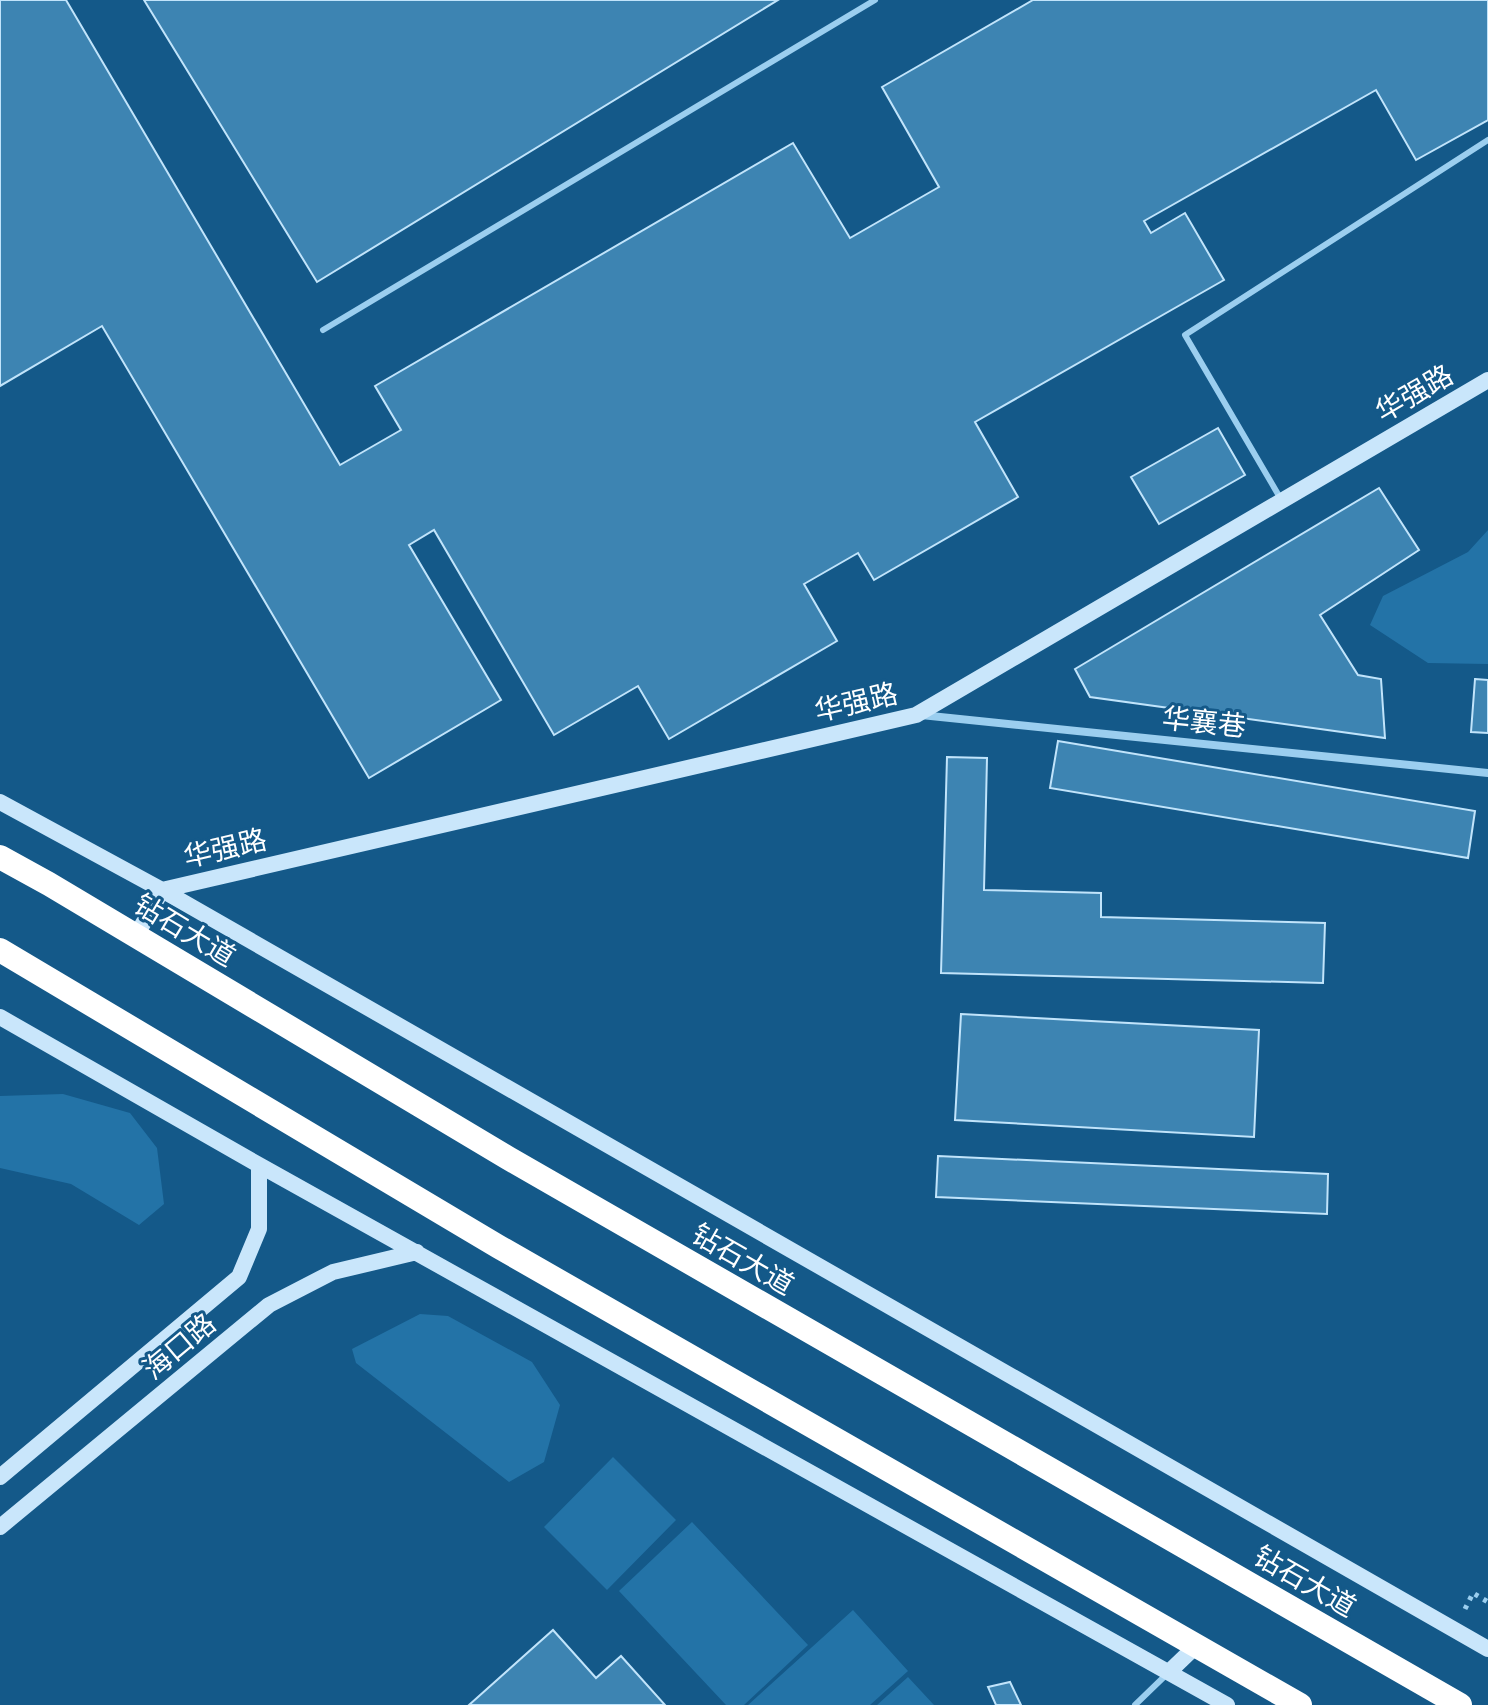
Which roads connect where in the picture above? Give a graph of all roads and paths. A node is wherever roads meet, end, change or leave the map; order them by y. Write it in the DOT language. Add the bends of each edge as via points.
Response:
graph roads {
  1 [pos="875,0"];
  2 [pos="1488,140"];
  3 [pos="323,330"];
  4 [pos="1488,380"];
  5 [pos="1282,501"];
  6 [pos="916,715"];
  7 [pos="1488,773"];
  8 [pos="0,802"];
  9 [pos="0,857"];
  10 [pos="162,890"];
  11 [pos="136,936"];
  12 [pos="0,950"];
  13 [pos="0,1017"];
  14 [pos="259,1165"];
  15 [pos="417,1252"];
  16 [pos="0,1477"];
  17 [pos="0,1527"];
  18 [pos="1473,1593"];
  19 [pos="1488,1602"];
  20 [pos="1196,1646"];
  21 [pos="1488,1649"];
  22 [pos="1170,1671"];
  23 [pos="1135,1705"];
  24 [pos="1227,1705"];
  25 [pos="1300,1705"];
  26 [pos="1460,1705"];
  1 -- 3 [label="lane"];
  2 -- 5 [label="lane" via="1185,335"];
  4 -- 5 [label="street, 华强路"];
  5 -- 6 [label="street, 华强路"];
  6 -- 7 [label="street, 华襄巷"];
  6 -- 10 [label="street, 华强路"];
  8 -- 10 [label="street"];
  9 -- 11 [label="highway, 钻石大道"];
  10 -- 11 [label="street"];
  10 -- 21 [label="street"];
  11 -- 26 [label="highway, 钻石大道" via="508,1158"];
  12 -- 20 [label="highway" via="499,1247"];
  13 -- 14 [label="street"];
  14 -- 15 [label="street"];
  14 -- 16 [label="street, 海口路" via="259,1229 239,1277"];
  15 -- 17 [label="street, 海口路" via="333,1272 269,1305"];
  15 -- 22 [label="street"];
  18 -- 19 [label="path"];
  20 -- 22 [label="street"];
  20 -- 25 [label="highway"];
  22 -- 23 [label="lane"];
  22 -- 24 [label="street"];
}
